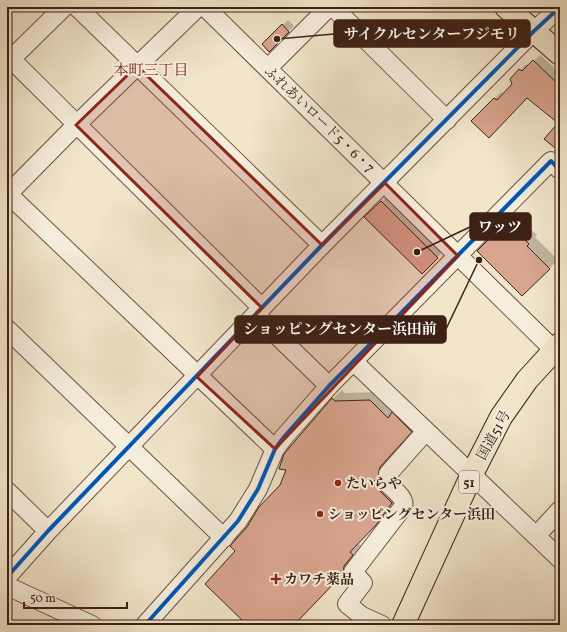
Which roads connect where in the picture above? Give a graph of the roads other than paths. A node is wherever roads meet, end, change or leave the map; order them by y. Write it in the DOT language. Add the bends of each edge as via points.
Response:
graph roads {
  1 [pos="64,7"];
  2 [pos="77,7"];
  3 [pos="198,7"];
  4 [pos="205,7"];
  5 [pos="329,7"];
  6 [pos="333,7"];
  7 [pos="506,7"];
  8 [pos="560,7"];
  9 [pos="534,31"];
  10 [pos="560,54"];
  11 [pos="9,57"];
  12 [pos="137,66"];
  13 [pos="268,68"];
  14 [pos="448,120"];
  15 [pos="76,125"];
  16 [pos="560,170"];
  17 [pos="385,183"];
  18 [pos="7,194"];
  19 [pos="322,245"];
  20 [pos="458,256"];
  21 [pos="259,312"];
  22 [pos="7,329"];
  23 [pos="557,347"];
  24 [pos="354,362"];
  25 [pos="197,377"];
  26 [pos="329,386"];
  27 [pos="426,431"];
  28 [pos="129,448"];
  29 [pos="275,449"];
  30 [pos="472,474"];
  31 [pos="7,491"];
  32 [pos="560,510"];
  33 [pos="48,531"];
  34 [pos="536,536"];
  35 [pos="224,538"];
  36 [pos="560,559"];
  37 [pos="7,577"];
  38 [pos="7,586"];
  39 [pos="92,625"];
  40 [pos="145,625"];
  41 [pos="382,625"];
  42 [pos="403,625"];
  1 -- 11 [label="street"];
  2 -- 12 [label="street"];
  3 -- 12 [label="street"];
  4 -- 13 [label="street, ふれあいロード5・6・7"];
  5 -- 13 [label="street"];
  6 -- 14 [label="street"];
  7 -- 9 [label="highway"];
  8 -- 9 [label="street"];
  9 -- 10 [label="highway"];
  9 -- 14 [label="street"];
  11 -- 15 [label="street"];
  12 -- 15 [label="street"];
  12 -- 19 [label="street"];
  13 -- 17 [label="street, ふれあいロード5・6・7"];
  14 -- 17 [label="street"];
  15 -- 18 [label="street"];
  15 -- 21 [label="street"];
  16 -- 20 [label="street" via="551,161"];
  17 -- 19 [label="street"];
  17 -- 20 [label="street, ふれあいロード5・6・7"];
  18 -- 25 [label="street"];
  19 -- 21 [label="street"];
  20 -- 23 [label="street, ふれあいロード5・6・7"];
  20 -- 24 [label="street"];
  21 -- 25 [label="street"];
  21 -- 26 [label="street"];
  22 -- 28 [label="street"];
  23 -- 30 [label="highway, 国道51号 / 51" via="527,380 501,417"];
  24 -- 26 [label="street"];
  24 -- 27 [label="street"];
  25 -- 28 [label="street"];
  25 -- 29 [label="street"];
  26 -- 29 [label="street"];
  27 -- 30 [label="street"];
  27 -- 41 [label="street" via="388,474 388,484 402,498 403,507 353,572 364,583 347,604 362,616"];
  28 -- 33 [label="street"];
  28 -- 35 [label="street"];
  29 -- 35 [label="street" via="258,489"];
  30 -- 34 [label="street"];
  30 -- 42 [label="highway, 国道51号 / 51"];
  31 -- 33 [label="street"];
  32 -- 34 [label="street"];
  33 -- 37 [label="street"];
  34 -- 36 [label="street"];
  35 -- 40 [label="street"];
  38 -- 39 [label="street"];
}
